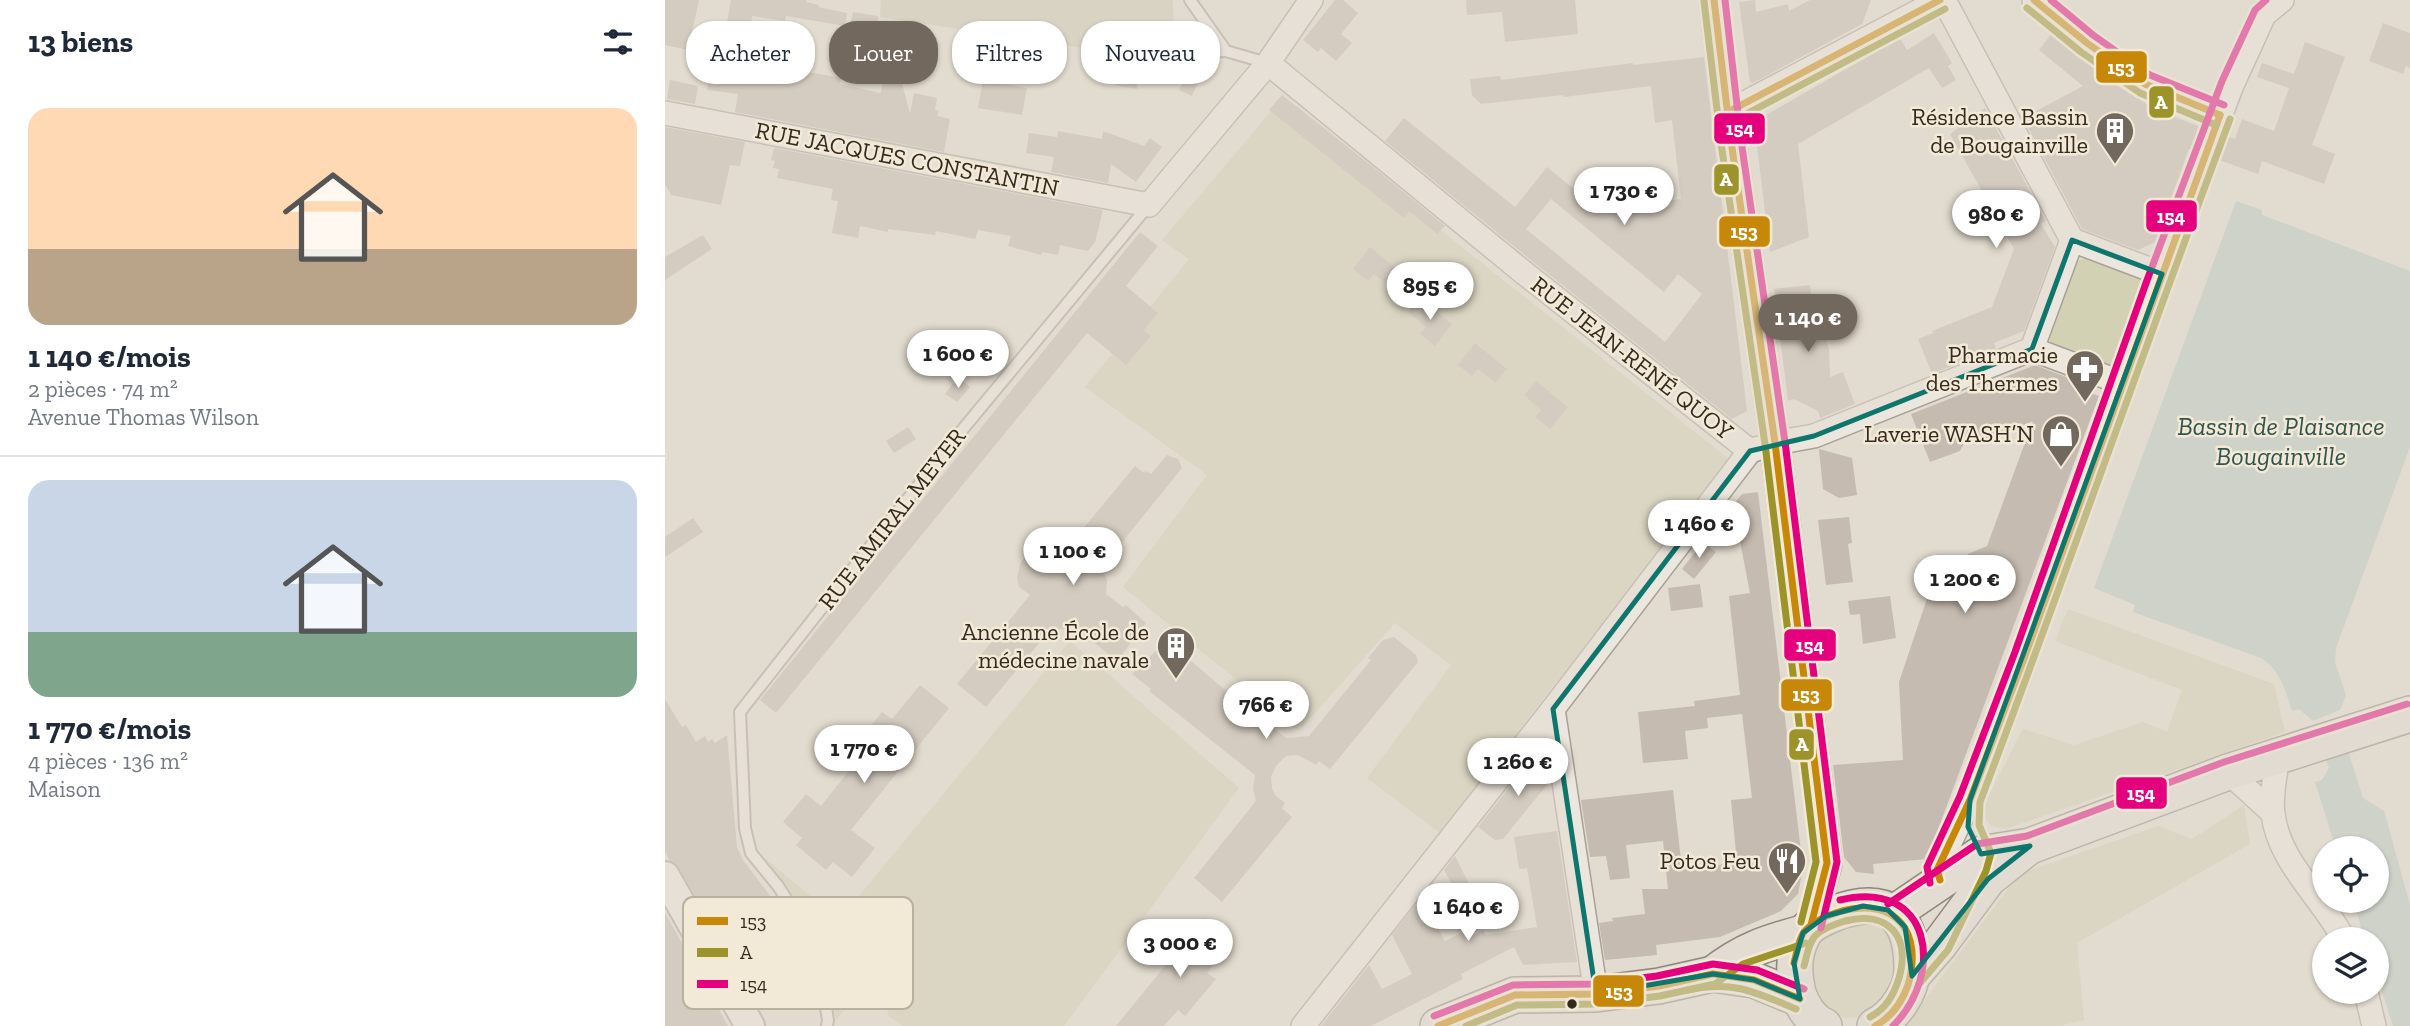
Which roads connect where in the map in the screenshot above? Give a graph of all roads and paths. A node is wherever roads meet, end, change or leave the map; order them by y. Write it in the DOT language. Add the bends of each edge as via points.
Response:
graph roads {
  1 [pos="1190,0"];
  2 [pos="1311,0"];
  3 [pos="1714,0"];
  4 [pos="1942,0"];
  5 [pos="2034,0"];
  6 [pos="2282,0"];
  7 [pos="1220,51"];
  8 [pos="1226,51"];
  9 [pos="1268,63"];
  10 [pos="1728,112"];
  11 [pos="665,113"];
  12 [pos="2206,155"];
  13 [pos="1149,205"];
  14 [pos="2072,240"];
  15 [pos="2162,274"];
  16 [pos="2032,349"];
  17 [pos="2122,383"];
  18 [pos="1762,447"];
  19 [pos="1553,709"];
  20 [pos="2410,714"];
  21 [pos="2283,753"];
  22 [pos="2228,772"];
  23 [pos="1971,800"];
  24 [pos="2272,812"];
  25 [pos="2030,846"];
  26 [pos="1981,854"];
  27 [pos="1827,863"];
  28 [pos="665,876"];
  29 [pos="1940,880"];
  30 [pos="785,897"];
  31 [pos="683,908"];
  32 [pos="1878,910"];
  33 [pos="2335,927"];
  34 [pos="1807,929"];
  35 [pos="1939,944"];
  36 [pos="1713,974"];
  37 [pos="1912,976"];
  38 [pos="1596,995"];
  39 [pos="1800,999"];
  40 [pos="2369,1004"];
  41 [pos="740,1009"];
  42 [pos="750,1026"];
  43 [pos="1303,1026"];
  44 [pos="1438,1026"];
  45 [pos="1824,1026"];
  46 [pos="1875,1026"];
  47 [pos="2374,1026"];
  1 -- 8 [label="lane"];
  2 -- 9 [label="street, RUE AMIRAL MEYER"];
  3 -- 10 [label="street"];
  4 -- 10 [label="street"];
  4 -- 14 [label="street"];
  5 -- 6 [label="street" via="2145,84 2217,123 2264,15"];
  7 -- 8 [label="lane"];
  8 -- 9 [label="lane"];
  9 -- 13 [label="street, RUE AMIRAL MEYER"];
  9 -- 18 [label="street, RUE JEAN-RENÉ QUOY" via="1523,272"];
  10 -- 18 [label="street"];
  11 -- 13 [label="street, RUE JACQUES CONSTANTIN"];
  12 -- 15 [label="street"];
  13 -- 30 [label="lane, RUE AMIRAL MEYER" via="958,435 740,712 745,828 751,853"];
  14 -- 15 [label="street"];
  14 -- 16 [label="street"];
  15 -- 17 [label="street"];
  16 -- 17 [label="street"];
  16 -- 18 [label="street" via="1814,436"];
  17 -- 23 [label="street"];
  18 -- 19 [label="street"];
  18 -- 27 [label="street"];
  19 -- 38 [label="street"];
  19 -- 43 [label="street"];
  20 -- 21 [label="main road"];
  21 -- 22 [label="main road"];
  21 -- 24 [label="street"];
  22 -- 24 [label="street"];
  22 -- 25 [label="main road"];
  23 -- 26 [label="street" via="1968,827"];
  23 -- 29 [label="street" via="1937,870"];
  24 -- 33 [label="street" via="2290,859"];
  25 -- 26 [label="main road"];
  25 -- 35 [label="main road" via="1988,879"];
  26 -- 29 [label="main road"];
  26 -- 35 [label="street"];
  27 -- 32 [label="street" via="1845,893"];
  27 -- 34 [label="street"];
  28 -- 31 [label="street"];
  29 -- 32 [label="main road"];
  32 -- 34 [label="main road" via="1844,909"];
  32 -- 37 [label="main road" via="1909,935"];
  34 -- 36 [label="main road" via="1738,955"];
  34 -- 39 [label="main road" via="1794,963"];
  35 -- 37 [label="main road"];
  36 -- 38 [label="main road"];
  36 -- 39 [label="main road" via="1754,980"];
  37 -- 46 [label="main road" via="1893,1013"];
  38 -- 44 [label="main road" via="1515,995"];
  39 -- 45 [label="main road"];
  40 -- 47 [label="street"];
  41 -- 42 [label="street"];
}
